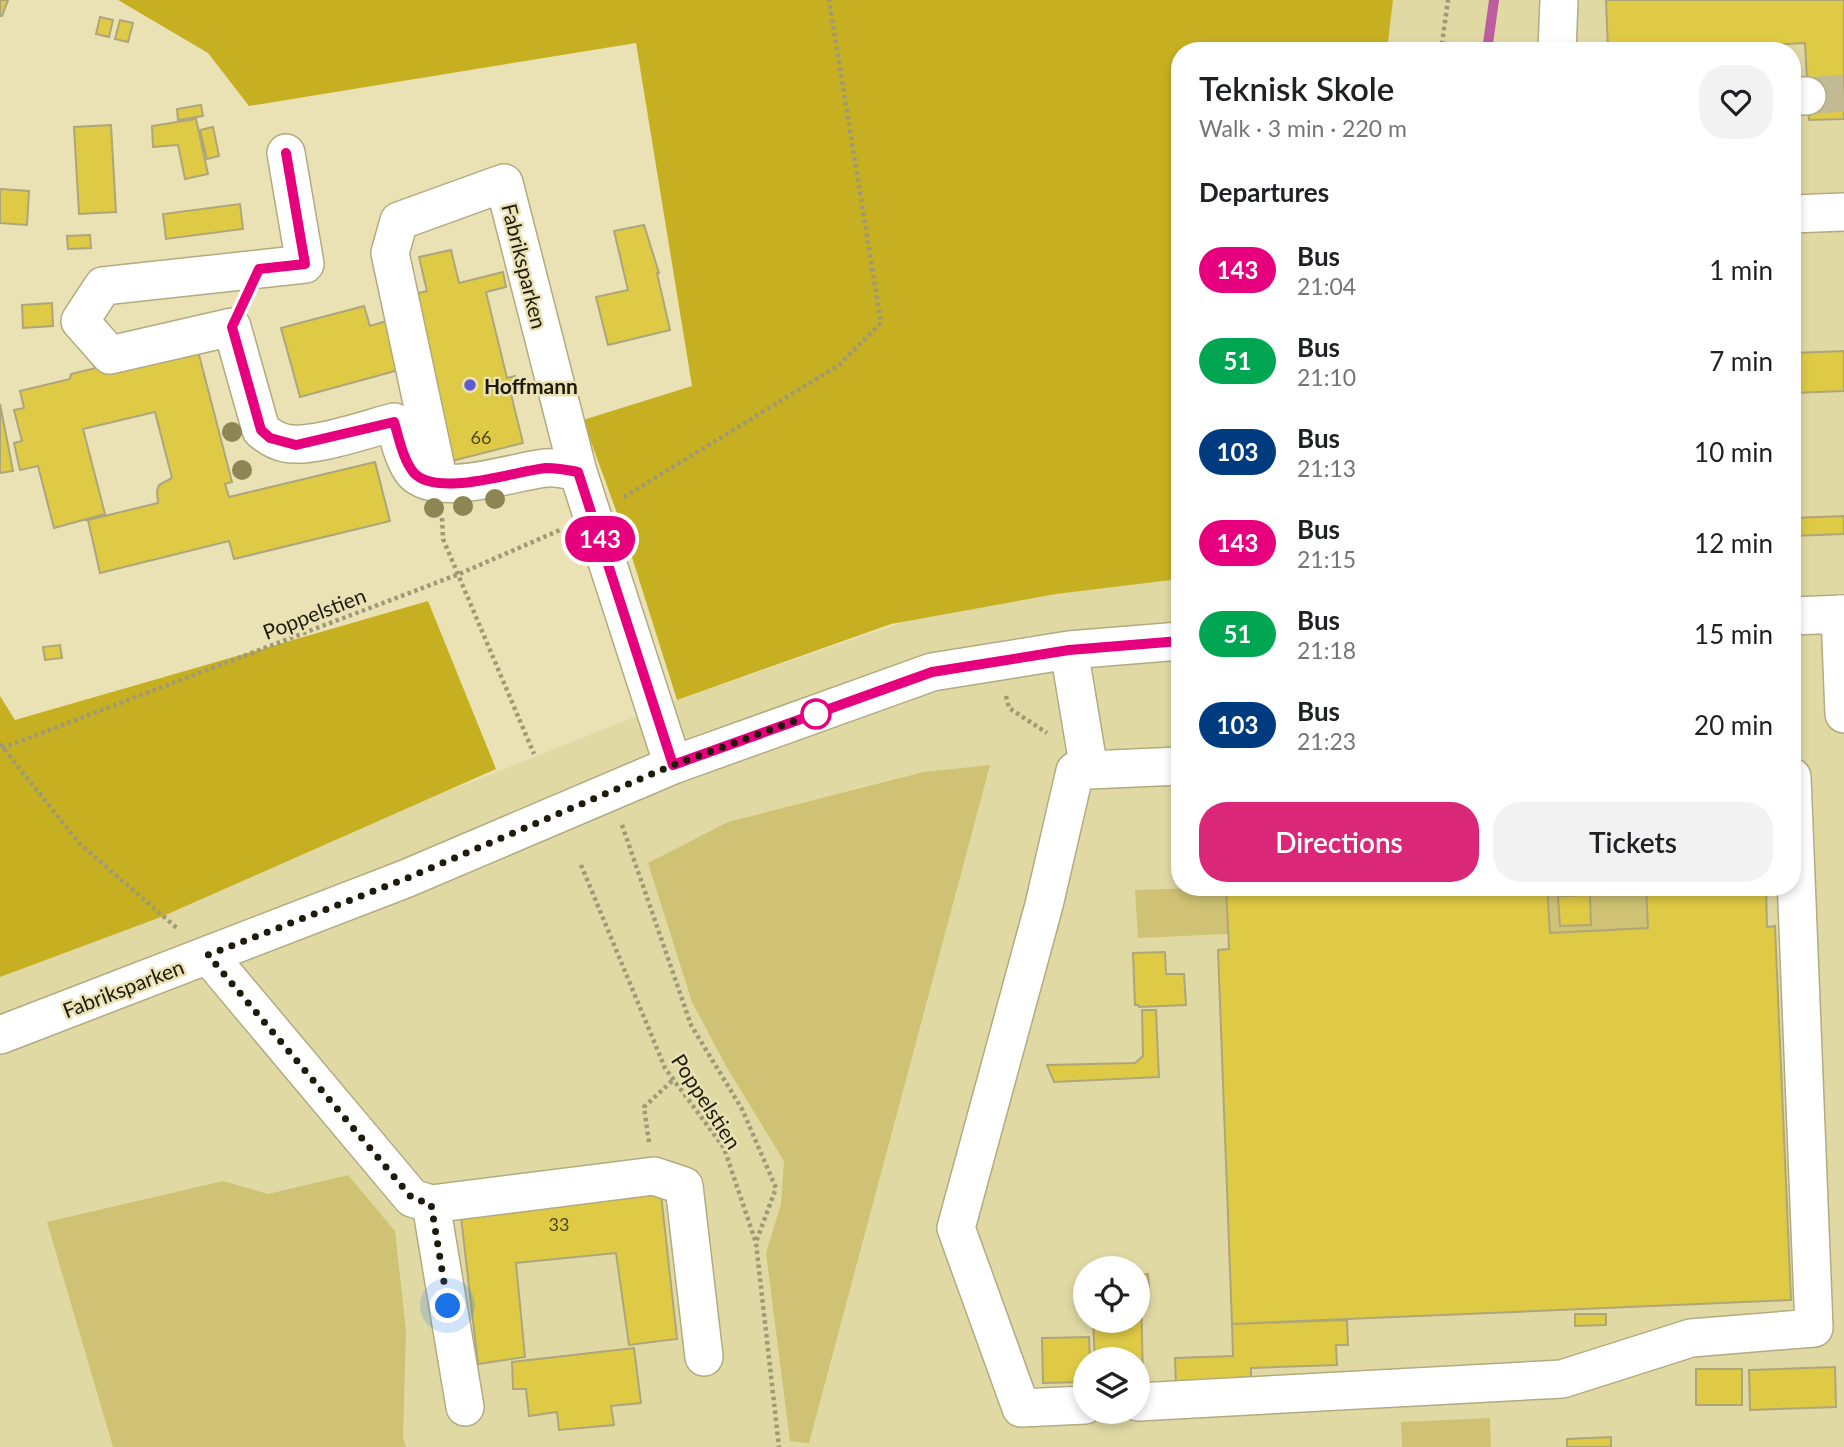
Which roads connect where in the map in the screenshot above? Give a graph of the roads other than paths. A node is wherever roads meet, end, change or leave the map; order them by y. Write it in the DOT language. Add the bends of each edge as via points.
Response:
graph roads {
  1 [pos="1559,0"];
  2 [pos="1558,42"];
  3 [pos="286,153"];
  4 [pos="1844,212"];
  5 [pos="1801,214"];
  6 [pos="259,269"];
  7 [pos="232,327"];
  8 [pos="578,472"];
  9 [pos="439,482"];
  10 [pos="1842,614"];
  11 [pos="1801,616"];
  12 [pos="1171,642"];
  13 [pos="1069,650"];
  14 [pos="1844,714"];
  15 [pos="673,765"];
  16 [pos="1171,766"];
  17 [pos="1089,771"];
  18 [pos="1797,896"];
  19 [pos="208,955"];
  20 [pos="0,1035"];
  21 [pos="431,1204"];
  22 [pos="704,1357"];
  23 [pos="1150,1401"];
  24 [pos="1073,1406"];
  25 [pos="465,1407"];
  1 -- 2 [label="street"];
  3 -- 6 [label="street" via="305,264"];
  4 -- 5 [label="street"];
  6 -- 7 [label="street"];
  6 -- 7 [label="street" via="103,286 80,321 110,355"];
  7 -- 9 [label="street" via="256,417 270,438 296,445 394,422 414,472"];
  8 -- 9 [label="street" via="549,468 473,482"];
  8 -- 9 [label="street, Fabriksparken" via="504,183 399,220 390,253"];
  8 -- 15 [label="street, Fabriksparken"];
  10 -- 11 [label="street"];
  10 -- 14 [label="street"];
  12 -- 13 [label="street, Fabriksparken"];
  13 -- 15 [label="street, Fabriksparken" via="932,672"];
  13 -- 17 [label="street"];
  15 -- 19 [label="street, Fabriksparken" via="405,879"];
  16 -- 17 [label="street"];
  17 -- 24 [label="street" via="1075,771 1047,895 956,1228 1021,1408"];
  18 -- 23 [label="street" via="1814,1328 1691,1338 1562,1379"];
  19 -- 20 [label="street, Fabriksparken"];
  19 -- 21 [label="street" via="412,1198"];
  21 -- 22 [label="street" via="654,1176 684,1186"];
  21 -- 25 [label="street"];
}
